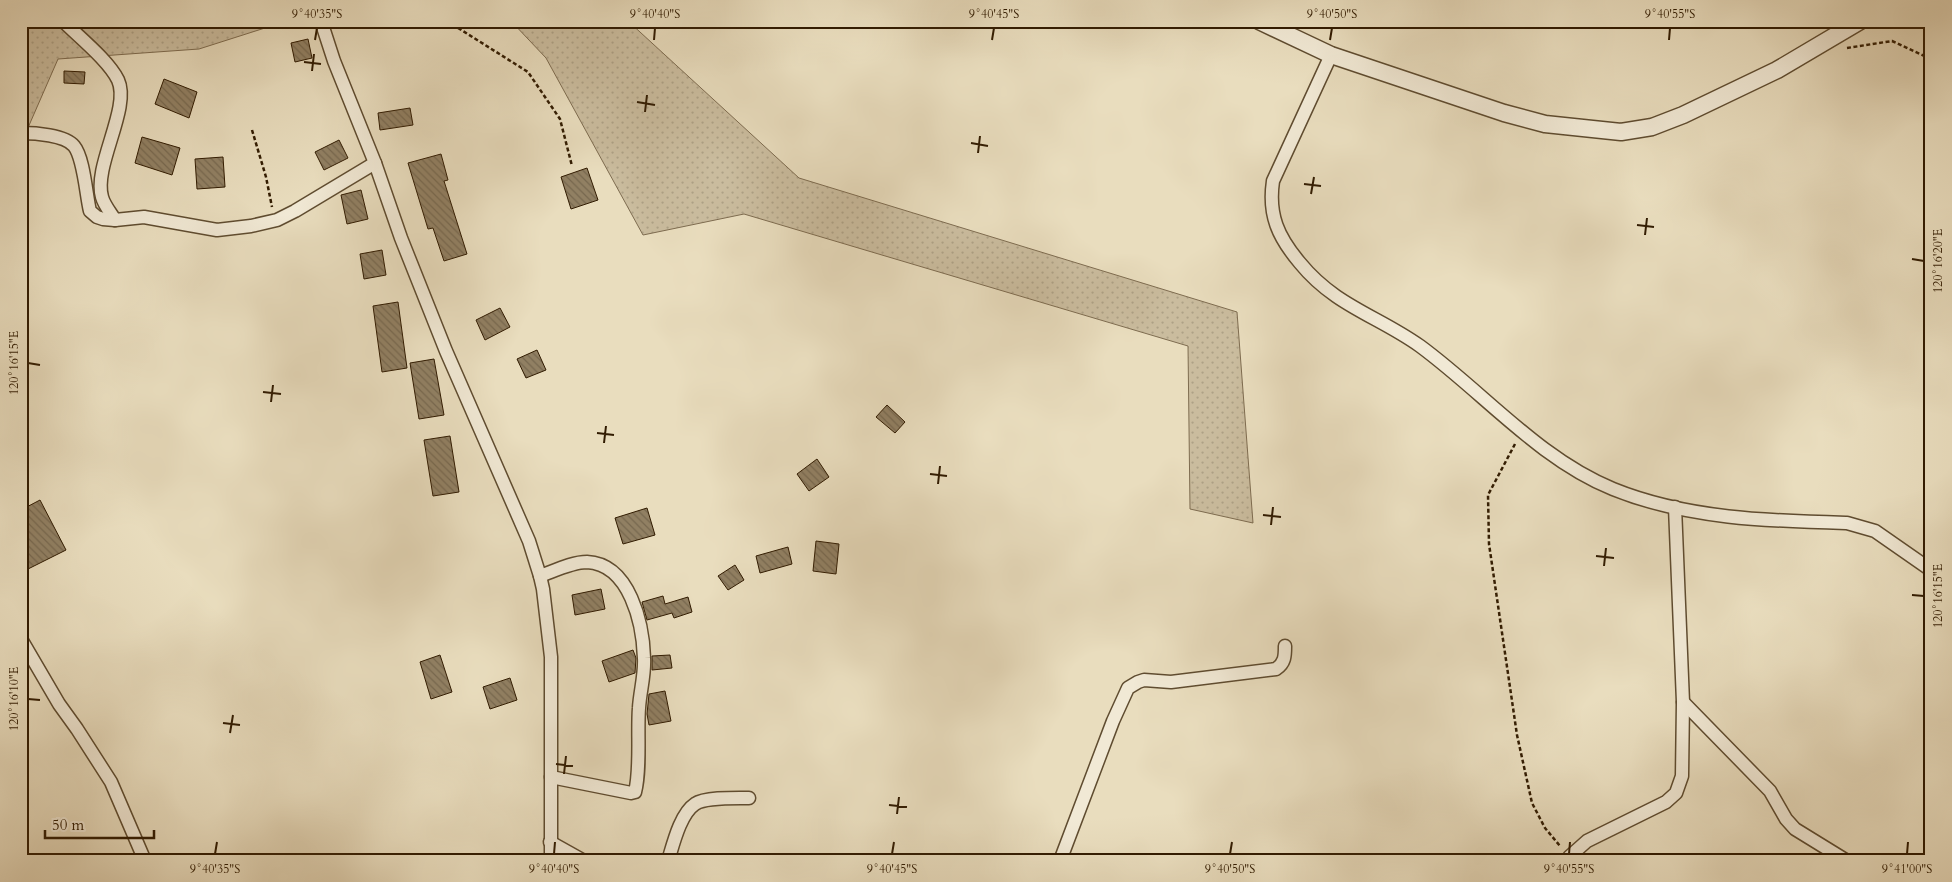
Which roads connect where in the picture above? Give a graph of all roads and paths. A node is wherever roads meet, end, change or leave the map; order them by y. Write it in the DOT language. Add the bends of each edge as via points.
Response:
graph roads {
  1 [pos="63,21"];
  2 [pos="321,21"];
  3 [pos="447,21"];
  4 [pos="1259,21"];
  5 [pos="1860,21"];
  6 [pos="1844,48"];
  7 [pos="1331,55"];
  8 [pos="1931,59"];
  9 [pos="252,130"];
  10 [pos="21,134"];
  11 [pos="375,163"];
  12 [pos="572,166"];
  13 [pos="115,220"];
  14 [pos="275,221"];
  15 [pos="1523,431"];
  16 [pos="1674,507"];
  17 [pos="1931,570"];
  18 [pos="540,576"];
  19 [pos="21,639"];
  20 [pos="1285,646"];
  21 [pos="1683,702"];
  22 [pos="551,777"];
  23 [pos="749,798"];
  24 [pos="550,842"];
  25 [pos="1569,859"];
  26 [pos="145,861"];
  27 [pos="551,861"];
  28 [pos="584,861"];
  29 [pos="668,861"];
  30 [pos="1060,861"];
  31 [pos="1847,861"];
  1 -- 13 [label="street" via="108,66 120,85 120,99 101,188 103,200"];
  2 -- 11 [label="street"];
  3 -- 12 [label="path" via="528,72 560,119"];
  4 -- 7 [label="street"];
  5 -- 7 [label="street" via="1777,70 1683,115 1652,127 1621,132 1524,119"];
  6 -- 8 [label="path" via="1892,41"];
  7 -- 15 [label="street" via="1273,181 1270,203 1277,228 1299,263 1321,285 1341,301 1404,334"];
  9 -- 14 [label="path"];
  10 -- 13 [label="street" via="49,135 75,146 90,211 97,217"];
  11 -- 14 [label="street"];
  11 -- 18 [label="street" via="446,351 530,541"];
  13 -- 14 [label="street" via="144,217 217,230"];
  15 -- 16 [label="street" via="1566,464 1613,489"];
  15 -- 25 [label="path" via="1488,495 1488,544 1518,735 1532,802 1545,828"];
  16 -- 17 [label="street" via="1728,516 1855,525 1875,531"];
  16 -- 21 [label="street"];
  18 -- 22 [label="street" via="551,657"];
  18 -- 22 [label="street" via="588,562 616,574 631,597 644,657 635,792 631,794"];
  19 -- 26 [label="street" via="111,782"];
  20 -- 30 [label="street" via="1285,658 1276,669 1172,682 1144,680 1128,688"];
  21 -- 25 [label="street" via="1682,776 1676,793 1666,802 1587,841"];
  21 -- 31 [label="street" via="1770,791 1786,819 1796,829"];
  22 -- 24 [label="street"];
  23 -- 29 [label="street" via="695,804 682,819"];
  24 -- 27 [label="street"];
  24 -- 28 [label="street"];
}
